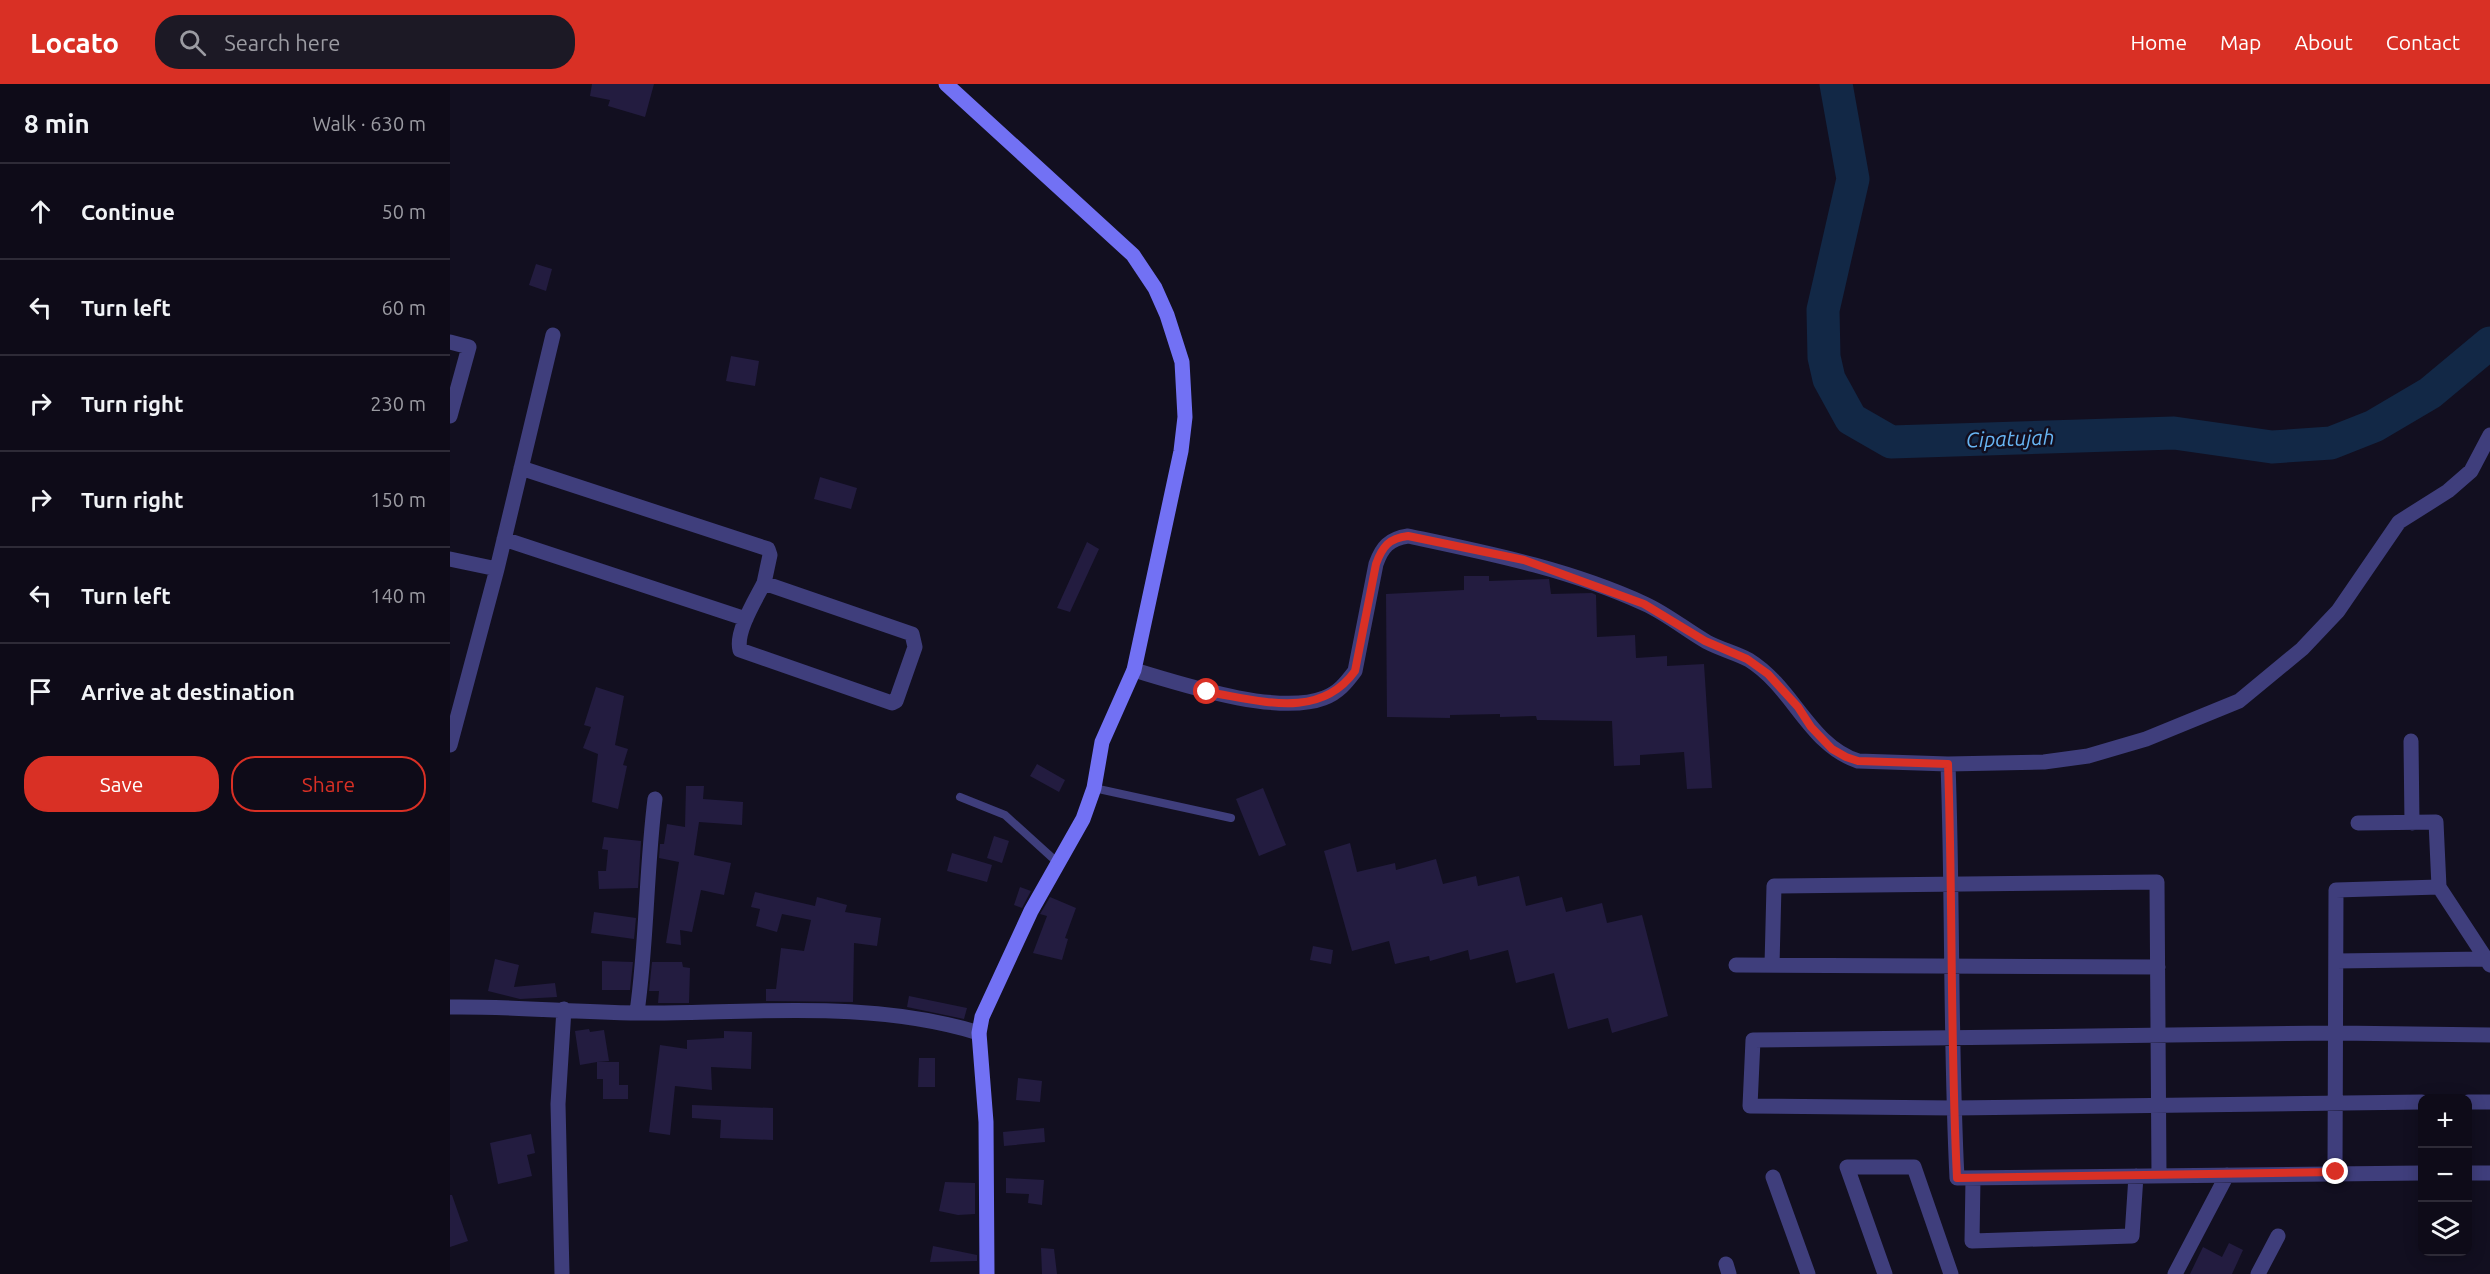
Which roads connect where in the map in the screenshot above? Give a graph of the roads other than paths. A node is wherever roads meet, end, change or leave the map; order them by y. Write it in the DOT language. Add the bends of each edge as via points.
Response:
graph roads {
  1 [pos="946,84"];
  2 [pos="553,335"];
  3 [pos="450,342"];
  4 [pos="450,416"];
  5 [pos="2490,435"];
  6 [pos="521,468"];
  7 [pos="504,539"];
  8 [pos="450,558"];
  9 [pos="497,569"];
  10 [pos="764,583"];
  11 [pos="746,620"];
  12 [pos="1134,670"];
  13 [pos="2411,741"];
  14 [pos="450,745"];
  15 [pos="1948,764"];
  16 [pos="1094,788"];
  17 [pos="960,796"];
  18 [pos="655,799"];
  19 [pos="1232,818"];
  20 [pos="2412,822"];
  21 [pos="2358,823"];
  22 [pos="1058,863"];
  23 [pos="1952,885"];
  24 [pos="2439,887"];
  25 [pos="2336,961"];
  26 [pos="2488,962"];
  27 [pos="1736,964"];
  28 [pos="1950,964"];
  29 [pos="1772,965"];
  30 [pos="2158,967"];
  31 [pos="450,1007"];
  32 [pos="564,1009"];
  33 [pos="637,1012"];
  34 [pos="979,1033"];
  35 [pos="2337,1033"];
  36 [pos="2158,1035"];
  37 [pos="2490,1035"];
  38 [pos="1952,1036"];
  39 [pos="2337,1101"];
  40 [pos="2418,1101"];
  41 [pos="2472,1102"];
  42 [pos="2490,1102"];
  43 [pos="2159,1106"];
  44 [pos="1954,1108"];
  45 [pos="2336,1172"];
  46 [pos="2418,1173"];
  47 [pos="2472,1173"];
  48 [pos="2490,1173"];
  49 [pos="2159,1175"];
  50 [pos="2227,1175"];
  51 [pos="2136,1176"];
  52 [pos="1773,1177"];
  53 [pos="1973,1178"];
  54 [pos="2277,1236"];
  55 [pos="562,1274"];
  56 [pos="987,1274"];
  57 [pos="1808,1274"];
  58 [pos="1885,1274"];
  59 [pos="1951,1274"];
  60 [pos="2175,1274"];
  61 [pos="2259,1274"];
  1 -- 12 [label="street" via="1133,255 1155,288 1176,344 1185,386 1181,451"];
  2 -- 6 [label="street"];
  3 -- 4 [label="street" via="469,347"];
  5 -- 15 [label="street" via="2471,471 2448,491 2398,522 2338,611 2302,649 2246,697 2146,739 2088,756 2044,762"];
  6 -- 7 [label="street"];
  6 -- 10 [label="street" via="768,549"];
  7 -- 9 [label="street"];
  7 -- 11 [label="street"];
  8 -- 9 [label="street"];
  9 -- 14 [label="street"];
  10 -- 11 [label="street"];
  10 -- 11 [label="street" via="912,634 915,647 896,701 892,703 740,650"];
  12 -- 15 [label="street" via="1207,692 1278,704 1323,698 1344,686 1355,671 1382,548 1395,538 1408,536 1524,560 1644,604 1768,674 1811,727 1832,749 1846,757 1858,761"];
  12 -- 16 [label="street" via="1102,742"];
  13 -- 20 [label="street"];
  15 -- 23 [label="street"];
  16 -- 19 [label="lane"];
  16 -- 22 [label="street" via="1083,819"];
  17 -- 22 [label="lane" via="1005,815"];
  18 -- 33 [label="street" via="644,965"];
  20 -- 21 [label="street"];
  20 -- 24 [label="street" via="2436,822"];
  22 -- 34 [label="street" via="996,986"];
  23 -- 28 [label="street"];
  23 -- 29 [label="street" via="1774,886"];
  23 -- 30 [label="street" via="2157,882"];
  24 -- 25 [label="street" via="2336,890"];
  24 -- 26 [label="street"];
  25 -- 26 [label="street"];
  25 -- 35 [label="street"];
  27 -- 29 [label="street"];
  28 -- 29 [label="street"];
  28 -- 30 [label="street"];
  28 -- 38 [label="street"];
  30 -- 36 [label="street"];
  31 -- 32 [label="street"];
  32 -- 33 [label="street"];
  32 -- 55 [label="street" via="558,1104"];
  33 -- 34 [label="street" via="866,1013 948,1023"];
  34 -- 56 [label="street" via="986,1122"];
  35 -- 36 [label="street"];
  35 -- 37 [label="street"];
  35 -- 39 [label="street"];
  36 -- 38 [label="street"];
  36 -- 43 [label="street"];
  38 -- 44 [label="street"];
  38 -- 44 [label="street" via="1753,1040 1750,1106"];
  39 -- 40 [label="street"];
  39 -- 43 [label="street"];
  39 -- 45 [label="street"];
  41 -- 42 [label="street"];
  43 -- 44 [label="street"];
  43 -- 49 [label="street"];
  44 -- 53 [label="street" via="1957,1178"];
  45 -- 46 [label="street"];
  45 -- 50 [label="street"];
  47 -- 48 [label="street"];
  49 -- 50 [label="street"];
  49 -- 51 [label="street"];
  50 -- 60 [label="street"];
  51 -- 53 [label="street"];
  51 -- 53 [label="street" via="2132,1236 1972,1241"];
  52 -- 57 [label="street"];
  54 -- 61 [label="street"];
  58 -- 59 [label="street" via="1847,1167 1914,1167"];
}
